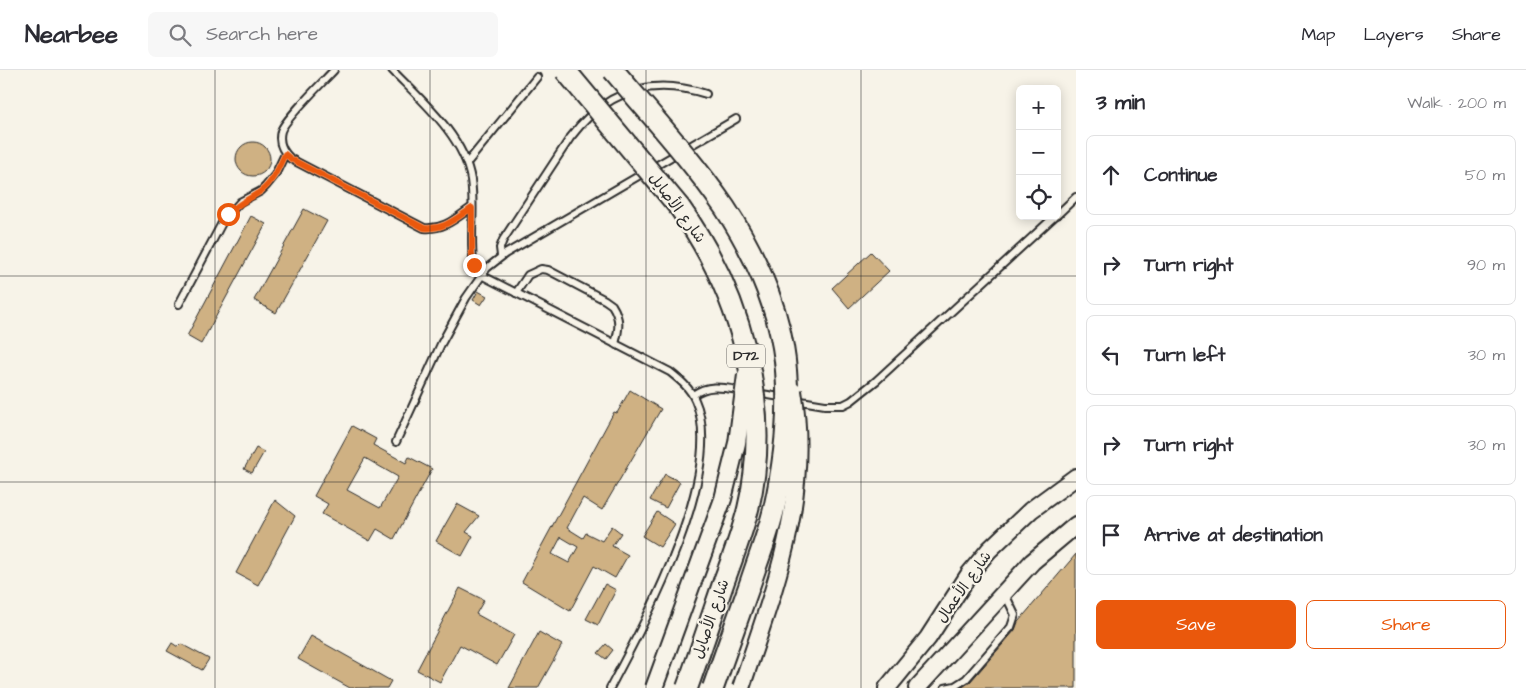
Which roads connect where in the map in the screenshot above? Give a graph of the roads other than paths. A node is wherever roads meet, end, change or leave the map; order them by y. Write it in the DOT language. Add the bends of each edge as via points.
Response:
graph roads {
  1 [pos="334,70"];
  2 [pos="392,70"];
  3 [pos="565,70"];
  4 [pos="613,70"];
  5 [pos="537,77"];
  6 [pos="706,94"];
  7 [pos="736,119"];
  8 [pos="285,154"];
  9 [pos="467,163"];
  10 [pos="1076,197"];
  11 [pos="472,208"];
  12 [pos="1061,210"];
  13 [pos="1050,220"];
  14 [pos="501,256"];
  15 [pos="481,274"];
  16 [pos="516,293"];
  17 [pos="179,304"];
  18 [pos="614,344"];
  19 [pos="783,348"];
  20 [pos="747,358"];
  21 [pos="693,396"];
  22 [pos="396,442"];
  23 [pos="1076,477"];
  24 [pos="1076,525"];
  25 [pos="1004,593"];
  26 [pos="610,688"];
  27 [pos="654,688"];
  28 [pos="688,688"];
  29 [pos="713,688"];
  30 [pos="741,688"];
  31 [pos="887,688"];
  32 [pos="917,688"];
  33 [pos="944,688"];
  1 -- 8 [label="lane" via="282,129 280,144"];
  2 -- 9 [label="lane" via="447,128"];
  3 -- 20 [label="main road, شارع الأصايل / D72, bridge" via="693,227 710,254 726,290"];
  4 -- 19 [label="main road, شارع الأصايل / D72, bridge" via="726,210 755,262"];
  5 -- 9 [label="lane"];
  6 -- 14 [label="lane" via="673,86 647,87 622,94 593,112 570,138 503,240"];
  7 -- 14 [label="lane"];
  8 -- 11 [label="lane" via="424,228 439,228"];
  8 -- 17 [label="lane" via="266,186 240,202 223,221"];
  9 -- 11 [label="lane"];
  10 -- 12 [label="lane"];
  11 -- 15 [label="lane" via="473,260"];
  13 -- 21 [label="lane" via="851,401 825,405 716,386 704,388"];
  14 -- 15 [label="lane"];
  15 -- 16 [label="lane"];
  15 -- 22 [label="lane" via="441,344"];
  16 -- 18 [label="lane"];
  16 -- 18 [label="lane" via="523,280 534,271 555,272 612,305 619,321"];
  18 -- 21 [label="lane" via="670,372"];
  19 -- 29 [label="main road, شارع الأصايل / D72, bridge" via="785,430 777,492 766,536"];
  19 -- 30 [label="street, bridge" via="797,412 794,503 782,563"];
  20 -- 27 [label="street, bridge" via="742,415 728,480"];
  20 -- 28 [label="main road, شارع الأصايل / D72, bridge" via="756,433 753,483 741,532"];
  21 -- 26 [label="lane" via="699,412 702,441 696,484 665,577"];
  23 -- 31 [label="street, شارع الأعمال" via="1031,510 989,550 970,573 928,638"];
  24 -- 25 [label="street, شارع الأعمال" via="1049,546"];
  25 -- 32 [label="street, شارع الأعمال"];
  25 -- 33 [label="lane" via="1015,615 1011,627 966,679 956,686"];
}
